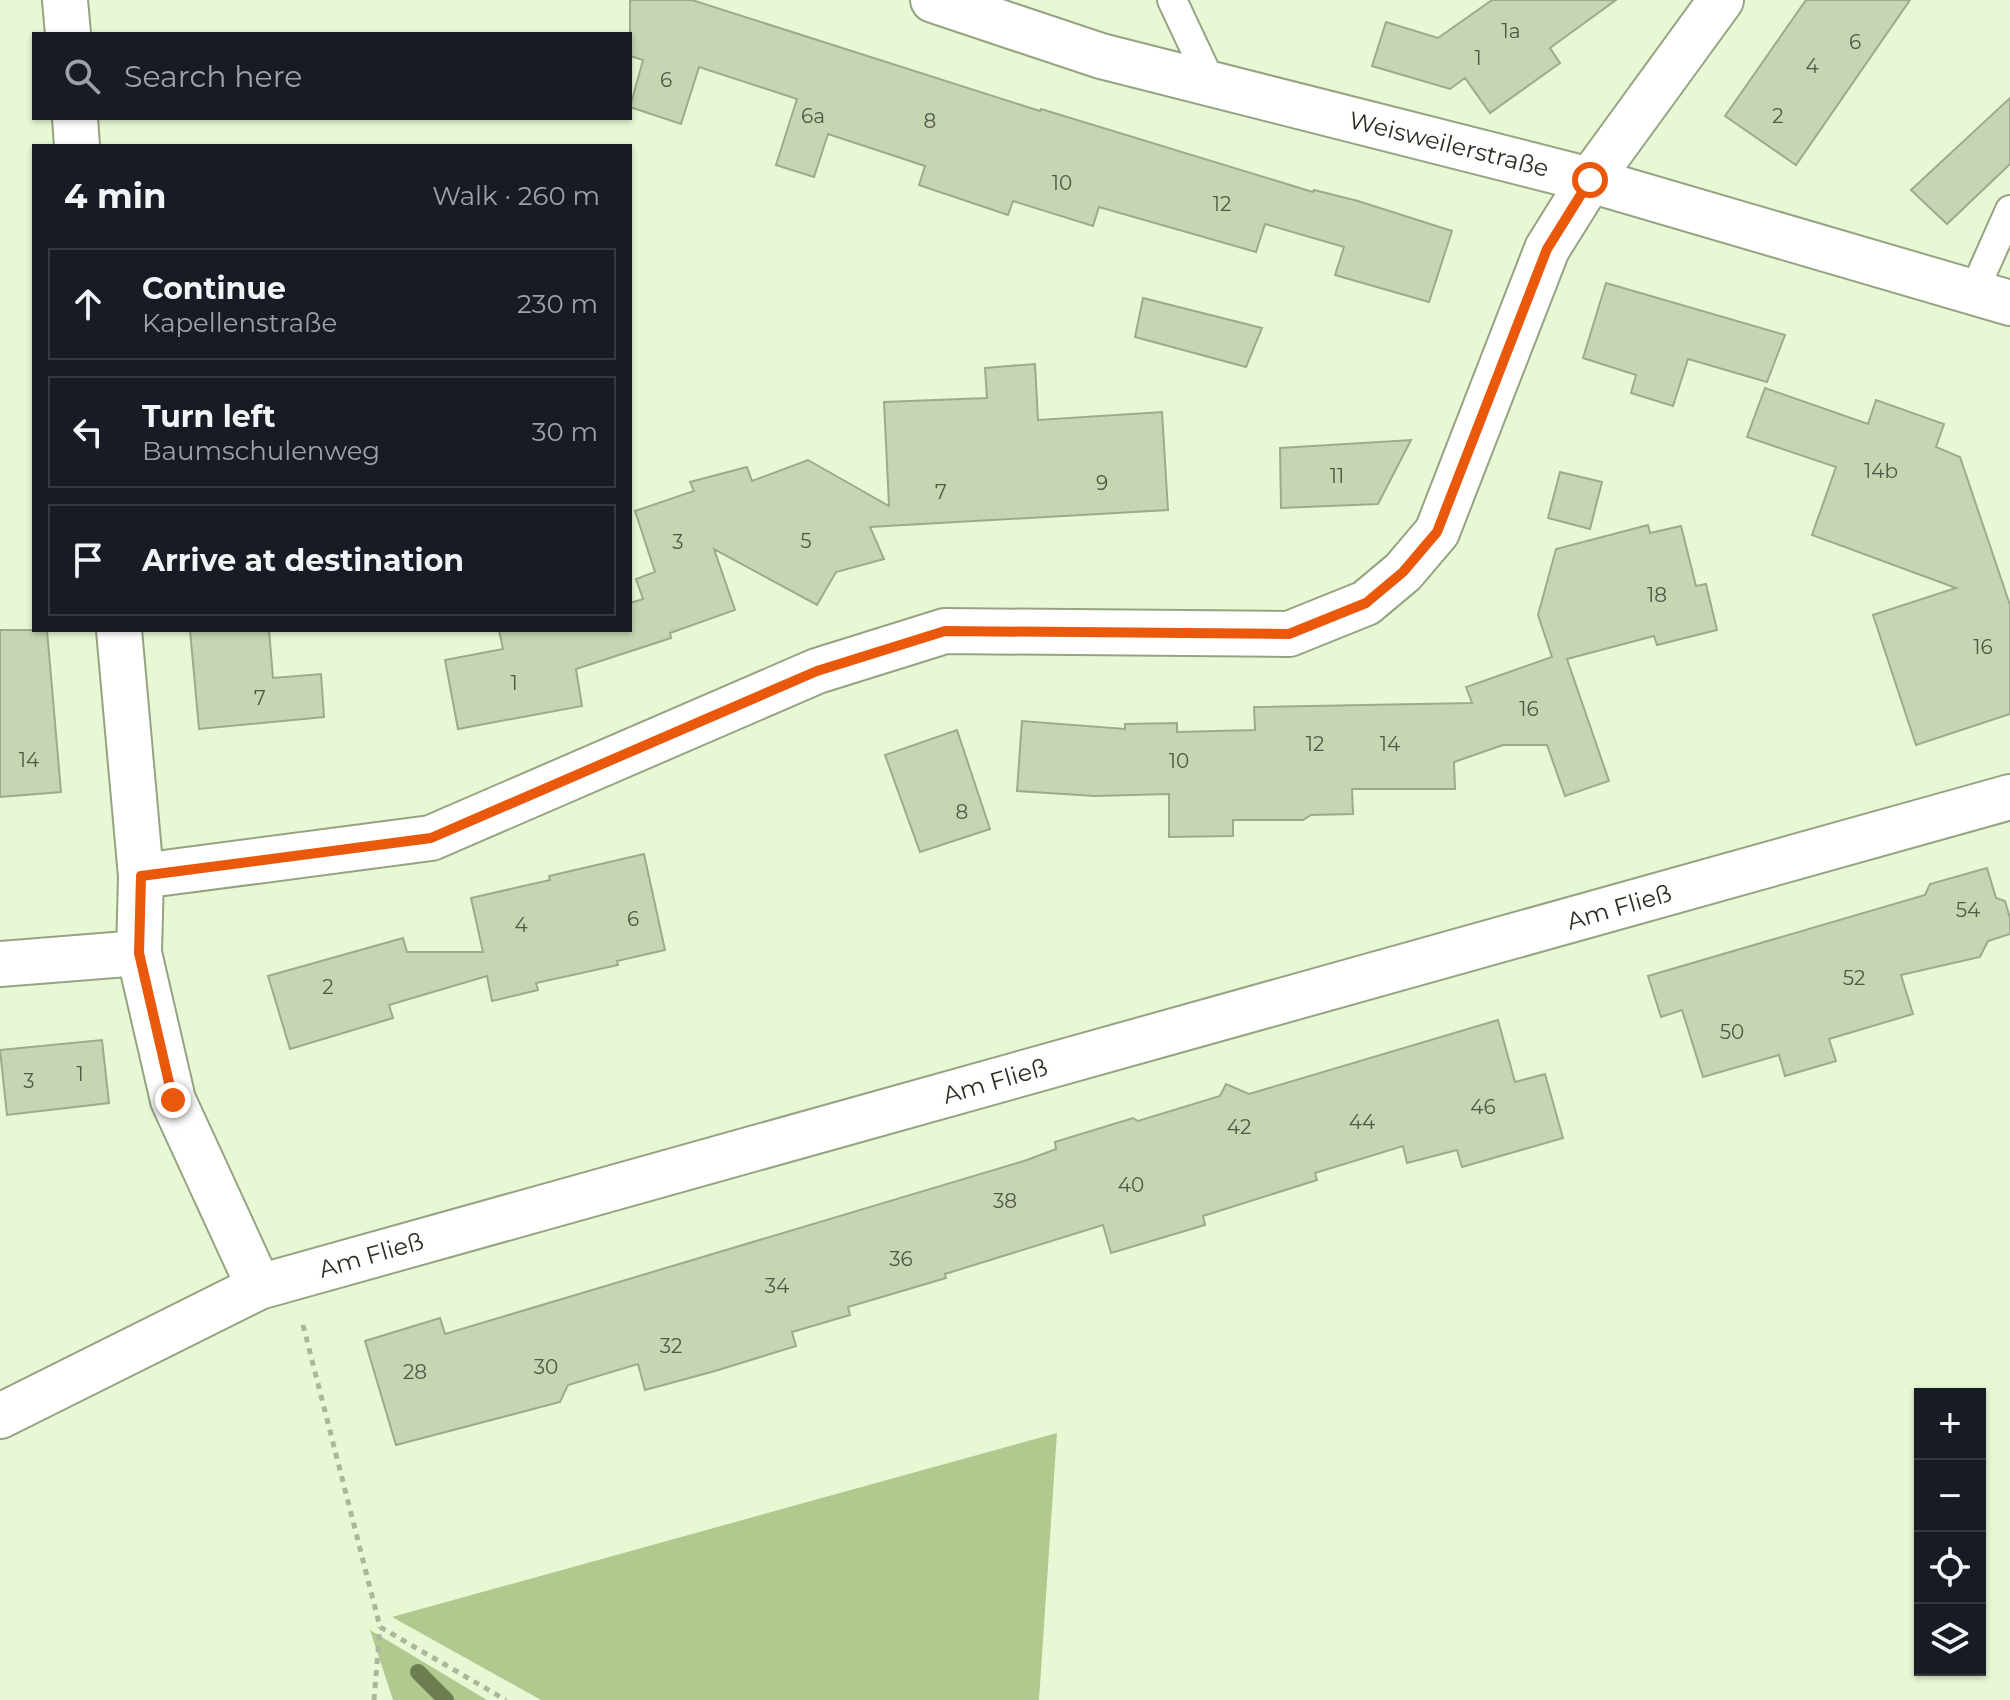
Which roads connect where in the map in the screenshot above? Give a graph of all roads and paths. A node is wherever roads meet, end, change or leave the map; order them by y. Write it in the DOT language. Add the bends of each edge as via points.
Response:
graph roads {
  1 [pos="65,0"];
  2 [pos="933,0"];
  3 [pos="1172,0"];
  4 [pos="1721,0"];
  5 [pos="68,32"];
  6 [pos="1211,83"];
  7 [pos="75,120"];
  8 [pos="77,144"];
  9 [pos="1590,180"];
  10 [pos="2010,210"];
  11 [pos="1992,298"];
  12 [pos="119,632"];
  13 [pos="2010,797"];
  14 [pos="141,876"];
  15 [pos="139,953"];
  16 [pos="0,964"];
  17 [pos="275,1282"];
  18 [pos="0,1416"];
  19 [pos="380,1627"];
  20 [pos="374,1700"];
  21 [pos="506,1700"];
  1 -- 5 [label="street"];
  2 -- 6 [label="street, Weisweilerstraße" via="1101,56"];
  3 -- 6 [label="lane"];
  4 -- 9 [label="street"];
  6 -- 9 [label="street, Weisweilerstraße"];
  7 -- 8 [label="street"];
  9 -- 11 [label="street, Weisweilerstraße"];
  9 -- 14 [label="street" via="1547,249 1437,532 1403,572 1366,603 1289,634 945,631 817,671 431,838"];
  10 -- 11 [label="lane"];
  12 -- 14 [label="street"];
  13 -- 17 [label="street, Am Fließ"];
  14 -- 15 [label="street"];
  15 -- 16 [label="street"];
  15 -- 17 [label="street" via="173,1100"];
  17 -- 18 [label="street, Am Fließ"];
  17 -- 19 [label="path"];
  19 -- 20 [label="path"];
  19 -- 21 [label="path"];
}
